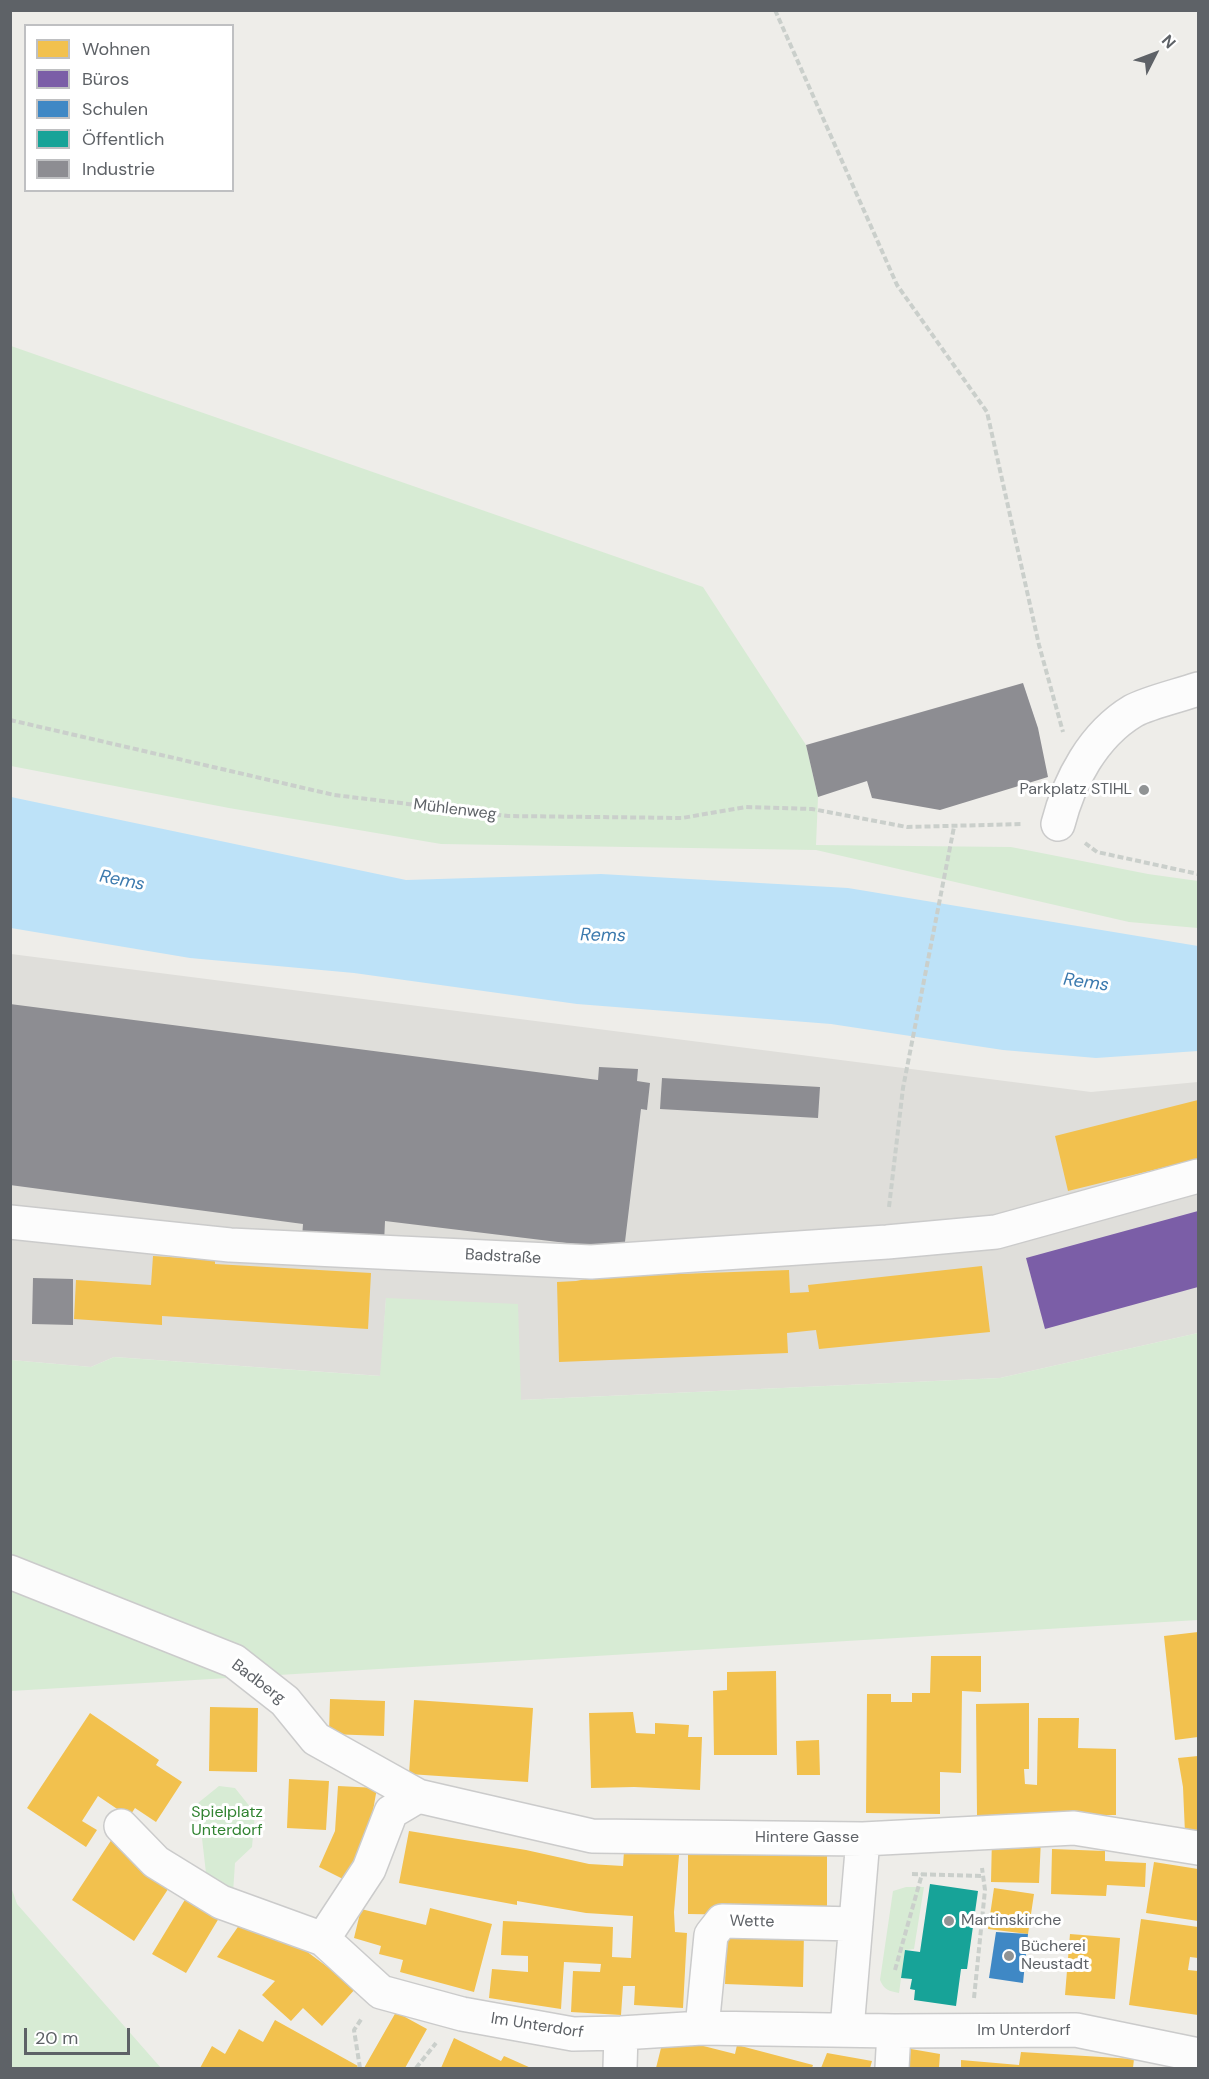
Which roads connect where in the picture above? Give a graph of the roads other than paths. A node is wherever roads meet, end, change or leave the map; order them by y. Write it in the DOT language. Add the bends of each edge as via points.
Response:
graph roads {
  1 [pos="1198,689"];
  2 [pos="1058,824"];
  3 [pos="1198,1176"];
  4 [pos="10,1222"];
  5 [pos="10,1572"];
  6 [pos="418,1796"];
  7 [pos="121,1826"];
  8 [pos="863,1839"];
  9 [pos="1198,1848"];
  10 [pos="856,1924"];
  11 [pos="322,1939"];
  12 [pos="702,2028"];
  13 [pos="847,2030"];
  14 [pos="894,2031"];
  15 [pos="621,2034"];
  16 [pos="1198,2055"];
  17 [pos="620,2068"];
  18 [pos="892,2068"];
  1 -- 2 [label="street" via="1134,710 1106,732 1076,774"];
  3 -- 4 [label="street, Badstraße" via="996,1232 591,1262 230,1245"];
  5 -- 6 [label="street, Badberg" via="234,1661 285,1701 316,1740"];
  6 -- 8 [label="street, Hintere Gasse" via="592,1836"];
  6 -- 11 [label="street" via="391,1812 369,1869"];
  7 -- 11 [label="street, Im Unterdorf" via="156,1862 221,1902"];
  8 -- 9 [label="street, Hintere Gasse" via="1074,1828"];
  8 -- 10 [label="street"];
  10 -- 12 [label="street, Wette" via="722,1921 711,1935"];
  10 -- 13 [label="street"];
  11 -- 15 [label="street, Im Unterdorf" via="381,1992 462,2014 573,2034"];
  12 -- 13 [label="street, Im Unterdorf"];
  12 -- 15 [label="street, Im Unterdorf"];
  13 -- 14 [label="street, Im Unterdorf"];
  14 -- 16 [label="street, Im Unterdorf" via="1076,2030"];
  14 -- 18 [label="street"];
  15 -- 17 [label="street"];
}
